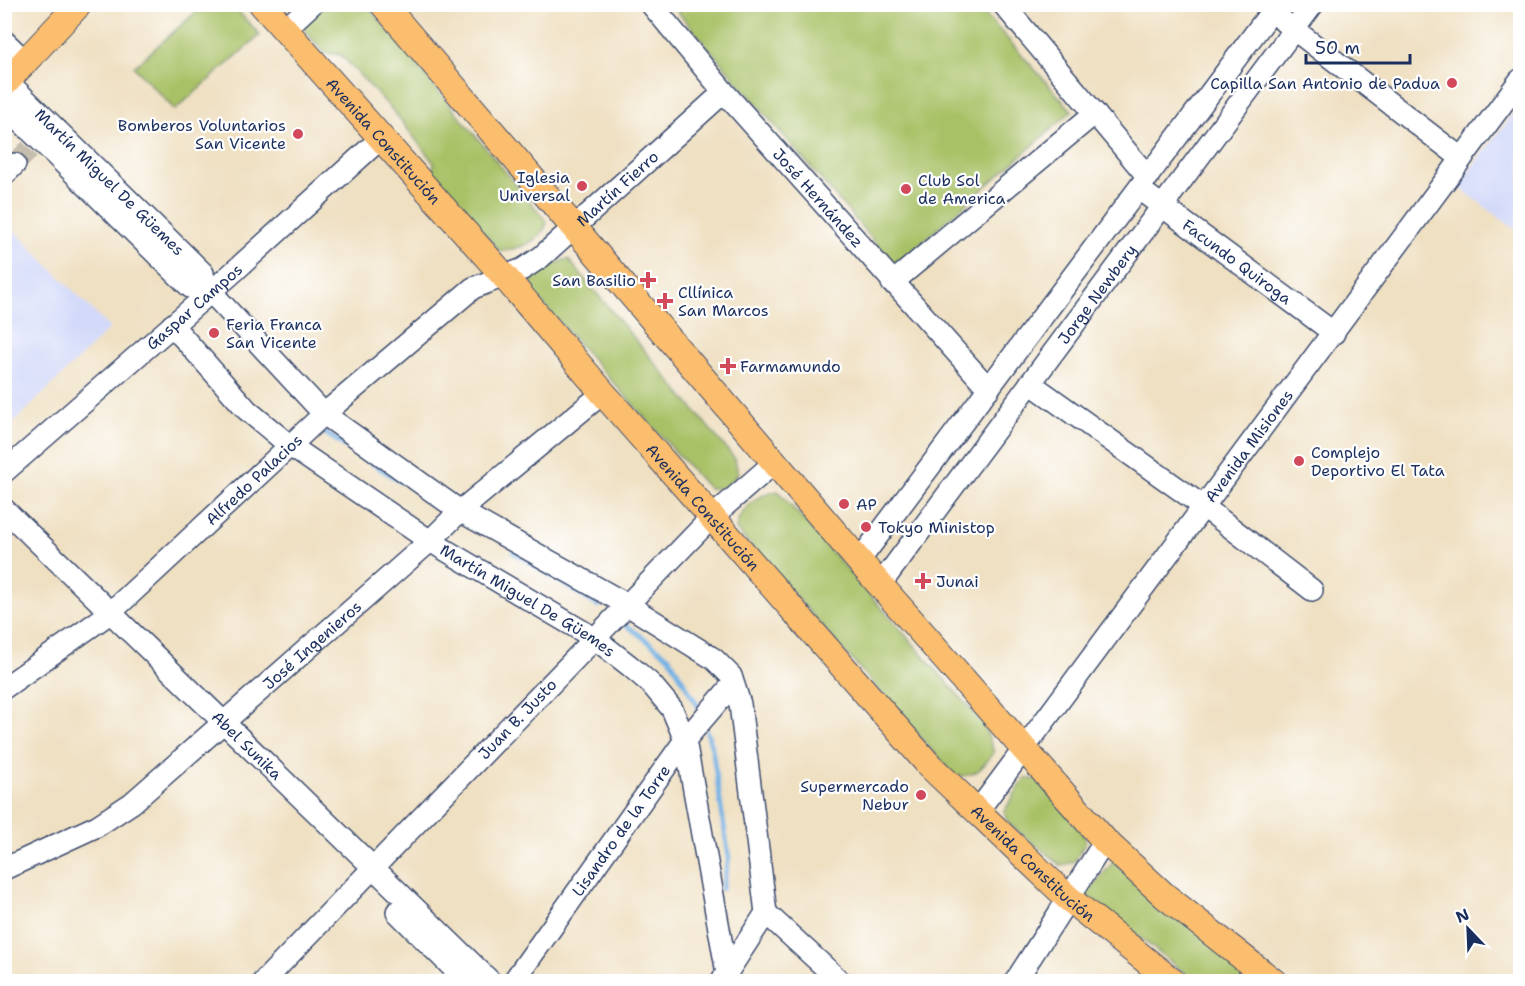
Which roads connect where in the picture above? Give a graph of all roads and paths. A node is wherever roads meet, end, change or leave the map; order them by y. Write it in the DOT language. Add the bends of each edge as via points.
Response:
graph roads {
  1 [pos="79,4"];
  2 [pos="262,4"];
  3 [pos="312,4"];
  4 [pos="383,4"];
  5 [pos="651,4"];
  6 [pos="1004,4"];
  7 [pos="1313,4"];
  8 [pos="1272,7"];
  9 [pos="285,30"];
  10 [pos="1295,30"];
  11 [pos="4,41"];
  12 [pos="26,61"];
  13 [pos="1521,80"];
  14 [pos="6,90"];
  15 [pos="724,92"];
  16 [pos="1095,112"];
  17 [pos="4,123"];
  18 [pos="40,138"];
  19 [pos="380,139"];
  20 [pos="1461,158"];
  21 [pos="1144,183"];
  22 [pos="1164,208"];
  23 [pos="575,228"];
  24 [pos="504,276"];
  25 [pos="892,283"];
  26 [pos="208,289"];
  27 [pos="172,325"];
  28 [pos="1334,333"];
  29 [pos="1030,383"];
  30 [pos="989,389"];
  31 [pos="603,393"];
  32 [pos="324,414"];
  33 [pos="289,446"];
  34 [pos="775,462"];
  35 [pos="4,472"];
  36 [pos="1204,507"];
  37 [pos="4,508"];
  38 [pos="460,511"];
  39 [pos="712,517"];
  40 [pos="4,527"];
  41 [pos="430,541"];
  42 [pos="859,561"];
  43 [pos="880,585"];
  44 [pos="1312,590"];
  45 [pos="626,604"];
  46 [pos="104,617"];
  47 [pos="594,638"];
  48 [pos="734,684"];
  49 [pos="4,688"];
  50 [pos="220,727"];
  51 [pos="685,740"];
  52 [pos="1026,749"];
  53 [pos="977,812"];
  54 [pos="1105,841"];
  55 [pos="4,869"];
  56 [pos="369,875"];
  57 [pos="1068,898"];
  58 [pos="766,914"];
  59 [pos="724,977"];
  60 [pos="263,981"];
  61 [pos="467,981"];
  62 [pos="491,981"];
  63 [pos="513,981"];
  64 [pos="841,981"];
  65 [pos="1015,981"];
  66 [pos="1173,981"];
  67 [pos="1275,981"];
  1 -- 12 [label="main road"];
  2 -- 9 [label="main road, Avenida Constitución"];
  3 -- 9 [label="street"];
  4 -- 23 [label="main road"];
  5 -- 15 [label="street, José Hernández"];
  6 -- 16 [label="street, Facundo Quiroga"];
  7 -- 10 [label="street, Jorge Newbery"];
  8 -- 10 [label="street"];
  8 -- 21 [label="street, Jorge Newbery"];
  9 -- 19 [label="main road, Avenida Constitución"];
  10 -- 20 [label="street"];
  10 -- 22 [label="street, Jorge Newbery"];
  11 -- 12 [label="street"];
  12 -- 14 [label="main road"];
  13 -- 20 [label="street, Avenida Misiones"];
  14 -- 18 [label="street, Martín Miguel De Güemes"];
  14 -- 18 [label="street, Martín Miguel De Güemes" via="30,102"];
  15 -- 23 [label="street, Martín Fierro"];
  15 -- 25 [label="street, José Hernández"];
  16 -- 21 [label="street, Facundo Quiroga"];
  16 -- 25 [label="street"];
  17 -- 18 [label="street" via="16,123"];
  18 -- 26 [label="street, Martín Miguel De Güemes" via="203,273"];
  19 -- 24 [label="main road, Avenida Constitución"];
  19 -- 26 [label="street, Gaspar Campos"];
  20 -- 28 [label="street, Avenida Misiones"];
  21 -- 22 [label="street, Facundo Quiroga"];
  21 -- 30 [label="street, Jorge Newbery"];
  22 -- 28 [label="street, Facundo Quiroga"];
  22 -- 29 [label="street, Jorge Newbery"];
  23 -- 24 [label="street, Martín Fierro" via="541,257"];
  23 -- 34 [label="main road"];
  24 -- 31 [label="main road, Avenida Constitución"];
  24 -- 32 [label="street, Alfredo Palacios" via="473,288"];
  25 -- 30 [label="street, José Hernández"];
  26 -- 27 [label="street, Gaspar Campos"];
  26 -- 32 [label="street, Martín Miguel De Güemes"];
  27 -- 33 [label="street, Martín Miguel De Güemes" via="247,410"];
  27 -- 35 [label="street, Gaspar Campos"];
  28 -- 36 [label="street, Avenida Misiones"];
  29 -- 36 [label="street"];
  29 -- 43 [label="street, Jorge Newbery"];
  30 -- 42 [label="street, Jorge Newbery"];
  31 -- 38 [label="street, José Ingenieros"];
  31 -- 39 [label="main road, Avenida Constitución"];
  32 -- 33 [label="street, Alfredo Palacios"];
  32 -- 38 [label="street, Martín Miguel De Güemes"];
  33 -- 41 [label="street, Martín Miguel De Güemes"];
  33 -- 46 [label="street, Alfredo Palacios"];
  34 -- 39 [label="street, Juan B. Justo"];
  34 -- 42 [label="main road"];
  36 -- 44 [label="street"];
  36 -- 52 [label="street, Avenida Misiones"];
  37 -- 46 [label="street, Abel Sunika"];
  38 -- 41 [label="street, José Ingenieros"];
  38 -- 45 [label="street, Martín Miguel De Güemes"];
  39 -- 45 [label="street, Juan B. Justo"];
  39 -- 53 [label="main road, Avenida Constitución" via="930,766"];
  40 -- 46 [label="street, Abel Sunika"];
  41 -- 47 [label="street, Martín Miguel De Güemes"];
  41 -- 50 [label="street, José Ingenieros"];
  42 -- 43 [label="main road"];
  43 -- 52 [label="main road"];
  45 -- 47 [label="street, Juan B. Justo"];
  45 -- 48 [label="street, Martín Miguel De Güemes" via="714,659"];
  46 -- 49 [label="street, Alfredo Palacios"];
  46 -- 50 [label="street, Abel Sunika"];
  47 -- 51 [label="street, Martín Miguel De Güemes" via="651,684 672,709"];
  47 -- 56 [label="street, Juan B. Justo"];
  48 -- 51 [label="street, Lisandro de la Torre"];
  48 -- 58 [label="street, Martín Miguel De Güemes" via="740,704"];
  50 -- 55 [label="street, José Ingenieros" via="132,803 97,826"];
  50 -- 56 [label="street, Abel Sunika"];
  51 -- 59 [label="street, Martín Miguel De Güemes"];
  51 -- 63 [label="street, Lisandro de la Torre"];
  52 -- 53 [label="street, Avenida Misiones"];
  52 -- 54 [label="main road"];
  53 -- 57 [label="main road, Avenida Constitución"];
  54 -- 57 [label="street"];
  54 -- 67 [label="main road" via="1166,896"];
  56 -- 60 [label="street, Juan B. Justo"];
  56 -- 61 [label="street, Abel Sunika"];
  56 -- 62 [label="street, Abel Sunika"];
  57 -- 65 [label="street"];
  57 -- 66 [label="main road, Avenida Constitución"];
  58 -- 59 [label="street"];
  58 -- 64 [label="street"];
}
